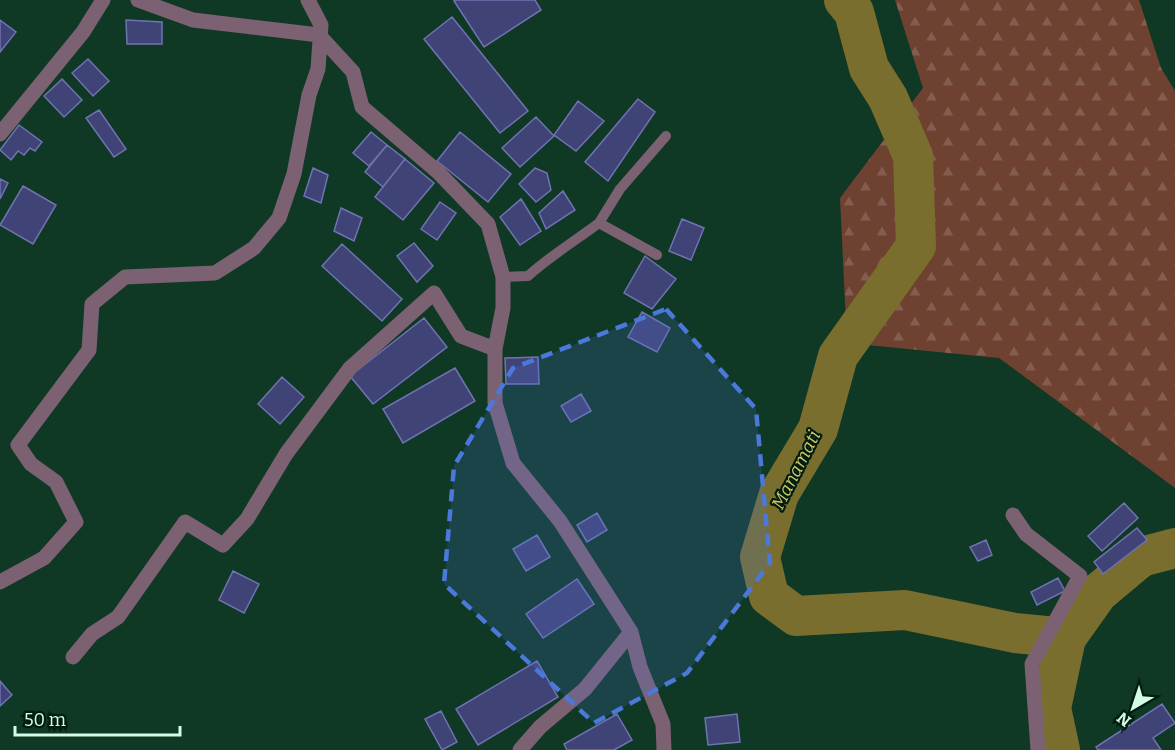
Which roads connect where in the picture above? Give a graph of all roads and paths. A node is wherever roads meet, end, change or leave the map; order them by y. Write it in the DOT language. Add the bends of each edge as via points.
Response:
graph roads {
  1 [pos="104,0"];
  2 [pos="138,0"];
  3 [pos="308,0"];
  4 [pos="319,35"];
  5 [pos="0,134"];
  6 [pos="666,136"];
  7 [pos="599,223"];
  8 [pos="657,255"];
  9 [pos="503,277"];
  10 [pos="495,349"];
  11 [pos="1014,515"];
  12 [pos="0,582"];
  13 [pos="631,632"];
  14 [pos="73,657"];
  15 [pos="520,750"];
  16 [pos="664,750"];
  17 [pos="1038,750"];
  1 -- 5 [label="street"];
  2 -- 4 [label="street" via="193,20"];
  3 -- 4 [label="street" via="321,25"];
  4 -- 9 [label="street" via="353,72 362,107 438,172 488,225"];
  4 -- 12 [label="street" via="318,69 294,174 279,218 254,249 215,273 125,278 92,304 88,350 18,445 31,464 56,482 76,522 44,558"];
  6 -- 7 [label="lane" via="620,189"];
  7 -- 8 [label="lane"];
  7 -- 9 [label="lane" via="547,258 528,276"];
  9 -- 10 [label="street" via="503,308"];
  10 -- 13 [label="street" via="495,403 513,463 560,521"];
  10 -- 14 [label="street" via="461,336 435,293 350,368 286,454 246,519 223,545 185,522 118,617 92,634"];
  11 -- 17 [label="street" via="1026,534 1080,576 1032,664"];
  13 -- 15 [label="street" via="585,689 540,727"];
  13 -- 16 [label="street" via="663,724"];
}
